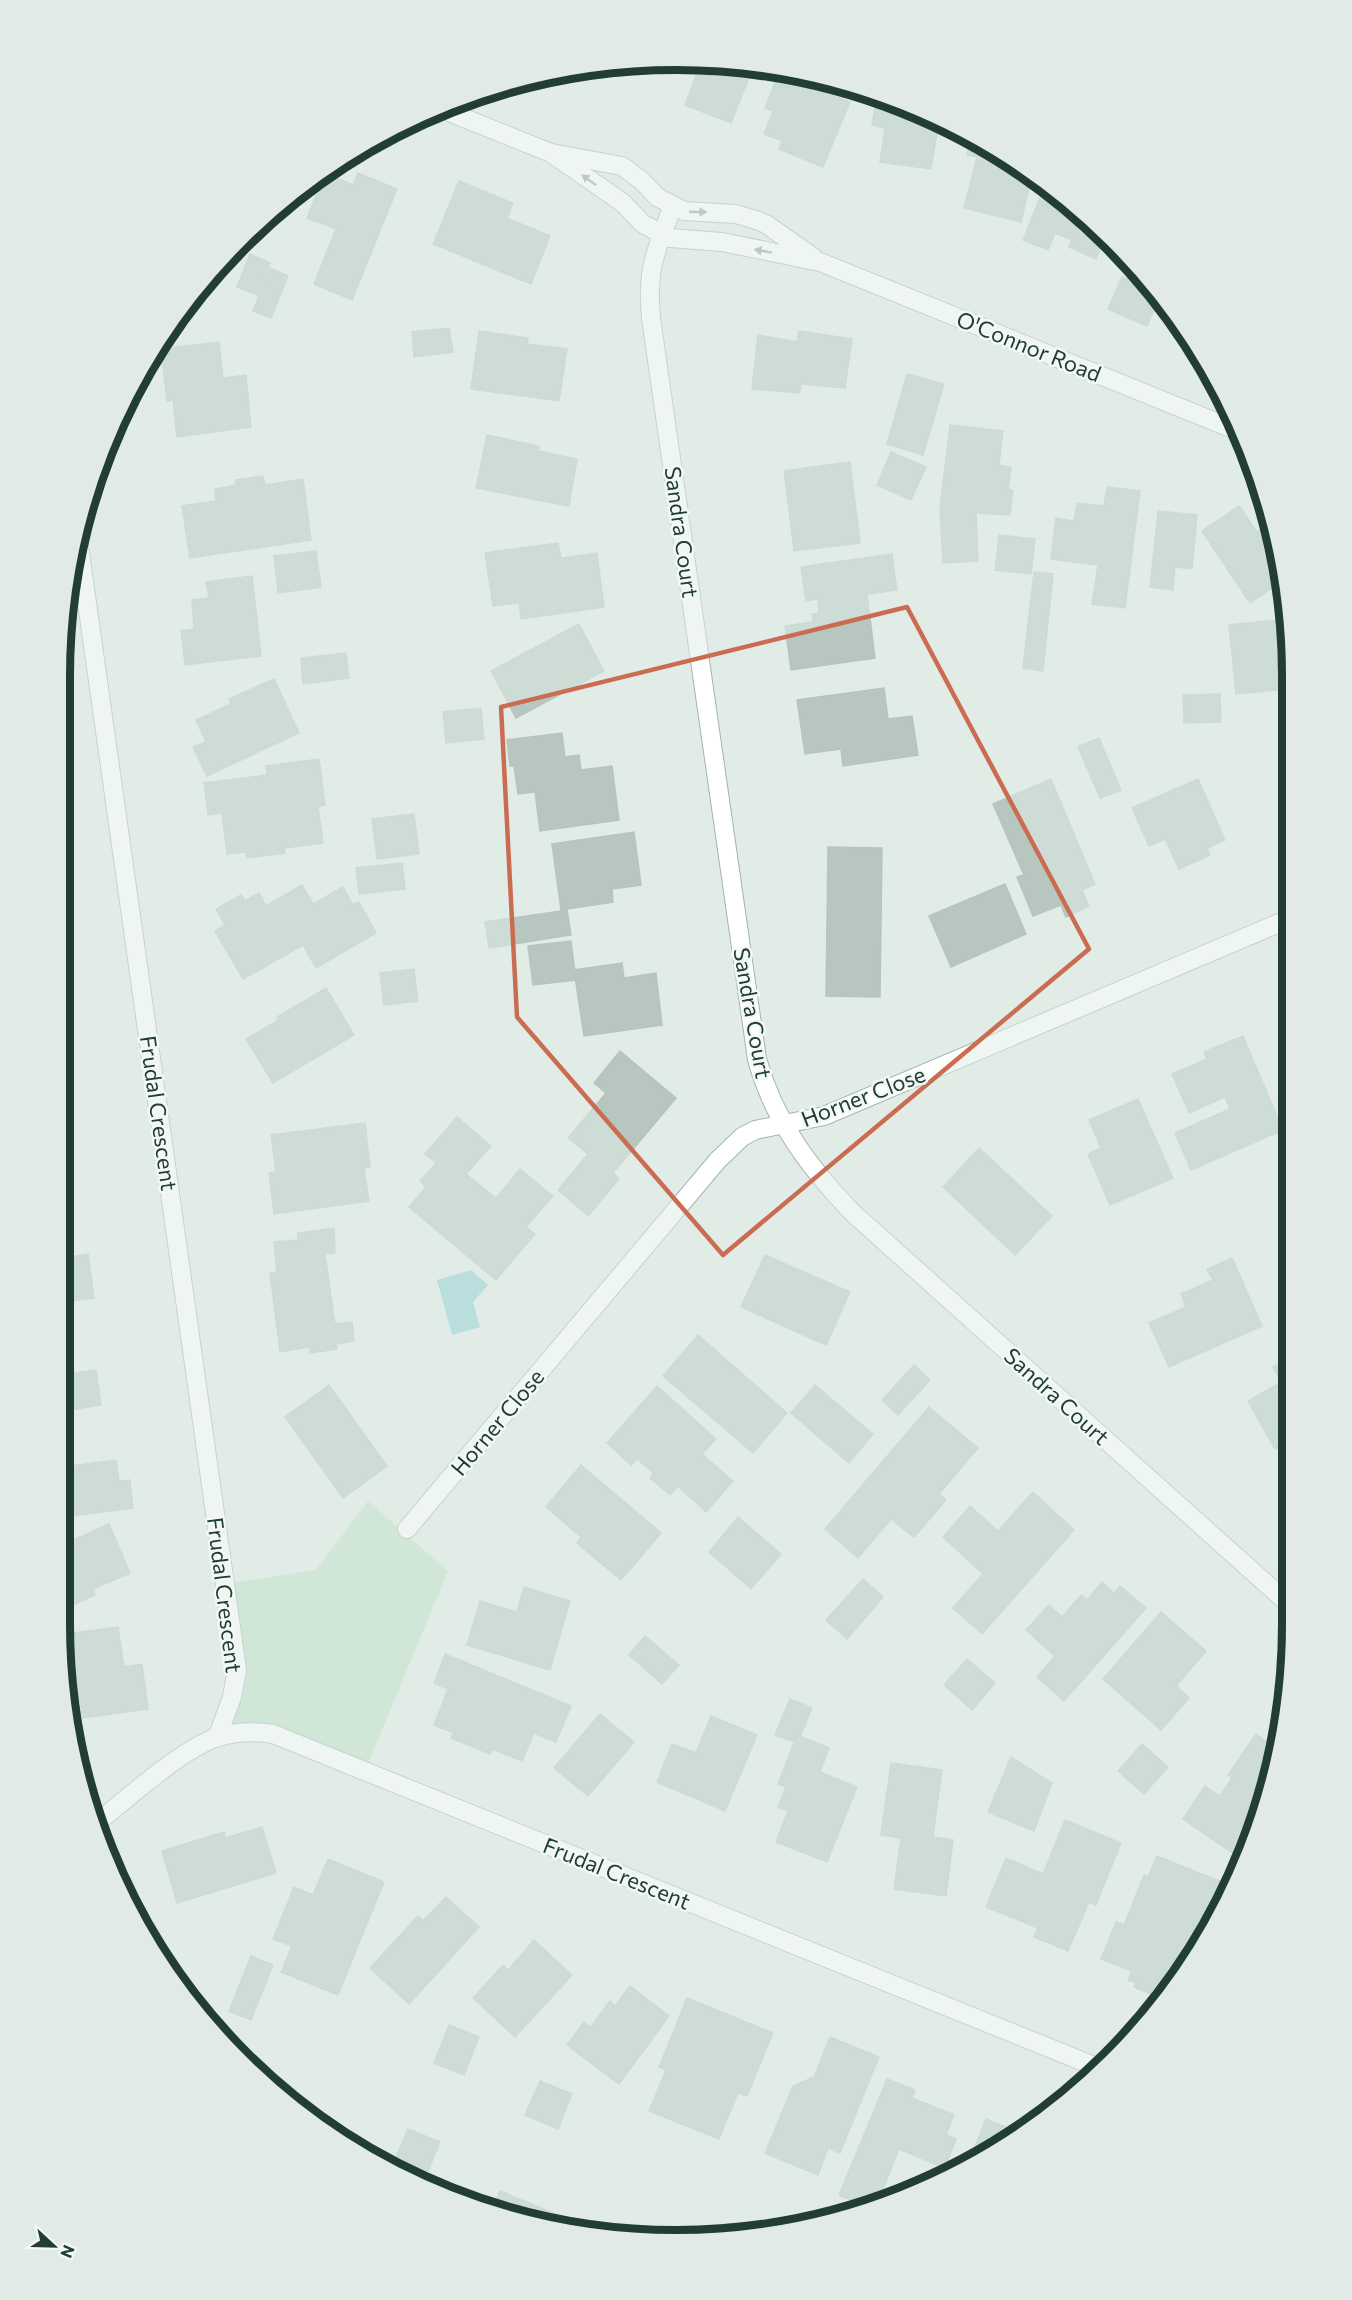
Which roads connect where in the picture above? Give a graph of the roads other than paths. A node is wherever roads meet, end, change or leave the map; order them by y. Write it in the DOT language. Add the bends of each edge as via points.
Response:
graph roads {
  1 [pos="453,114"];
  2 [pos="551,153"];
  3 [pos="673,206"];
  4 [pos="663,234"];
  5 [pos="820,262"];
  6 [pos="1227,427"];
  7 [pos="81,562"];
  8 [pos="1282,922"];
  9 [pos="783,1125"];
  10 [pos="407,1529"];
  11 [pos="1282,1598"];
  12 [pos="217,1738"];
  13 [pos="103,1818"];
  14 [pos="1091,2065"];
  1 -- 2 [label="street, O'Connor Road"];
  2 -- 3 [label="street, O'Connor Road" via="622,166"];
  4 -- 2 [label="street, O'Connor Road, one-way" via="643,224 623,203"];
  3 -- 4 [label="street, Sandra Court"];
  3 -- 5 [label="street, O'Connor Road, one-way" via="694,213 736,214 756,220"];
  5 -- 4 [label="street, O'Connor Road, one-way"];
  4 -- 9 [label="street, Sandra Court" via="650,276 651,318 757,1059 764,1086"];
  5 -- 6 [label="street, O'Connor Road"];
  7 -- 12 [label="street, Frudal Crescent" via="237,1670"];
  8 -- 9 [label="street, Horner Close" via="824,1116"];
  9 -- 10 [label="street, Horner Close" via="755,1130 728,1148"];
  9 -- 11 [label="street, Sandra Court" via="809,1166 854,1214"];
  12 -- 13 [label="street" via="173,1763"];
  12 -- 14 [label="street, Frudal Crescent" via="260,1732 289,1739"];
}
